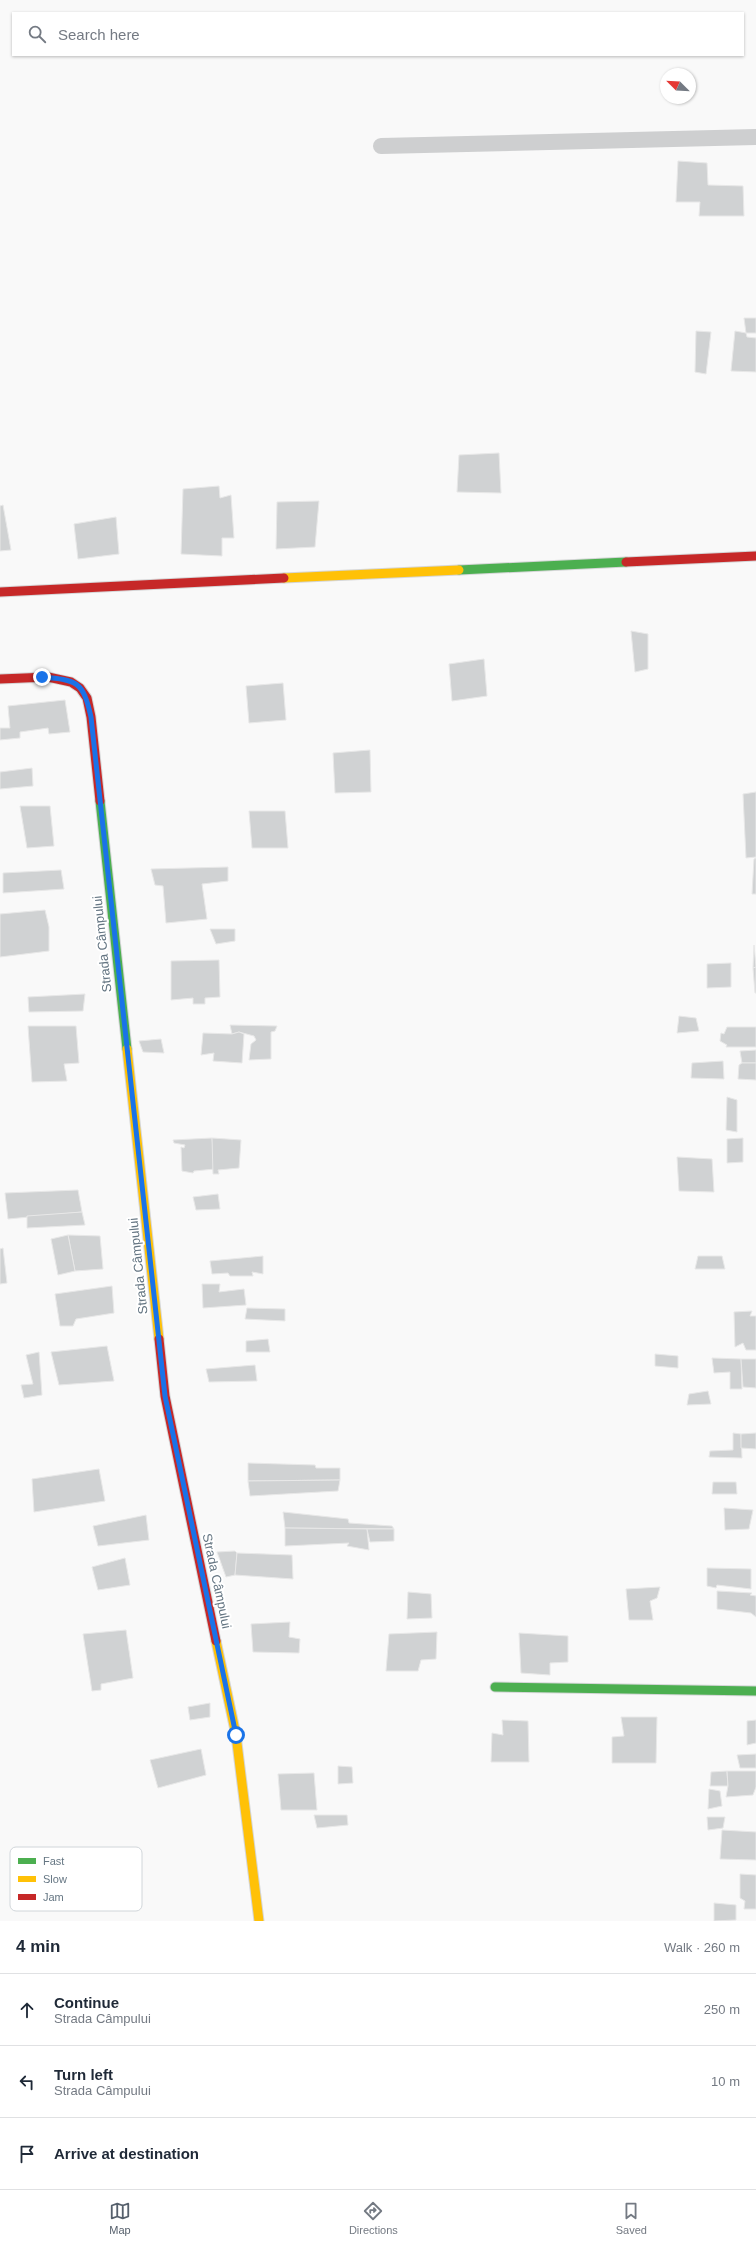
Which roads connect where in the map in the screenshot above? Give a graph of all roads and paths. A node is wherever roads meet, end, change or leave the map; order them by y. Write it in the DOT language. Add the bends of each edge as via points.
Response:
graph roads {
  1 [pos="756,137"];
  2 [pos="382,146"];
  3 [pos="756,556"];
  4 [pos="0,592"];
  5 [pos="0,679"];
  6 [pos="496,1687"];
  7 [pos="756,1691"];
  8 [pos="259,1921"];
  1 -- 2 [label="lane"];
  3 -- 4 [label="street"];
  5 -- 8 [label="street, Strada Câmpului" via="63,679 77,684 86,696 92,725 165,1396 236,1735"];
  6 -- 7 [label="street"];
}
